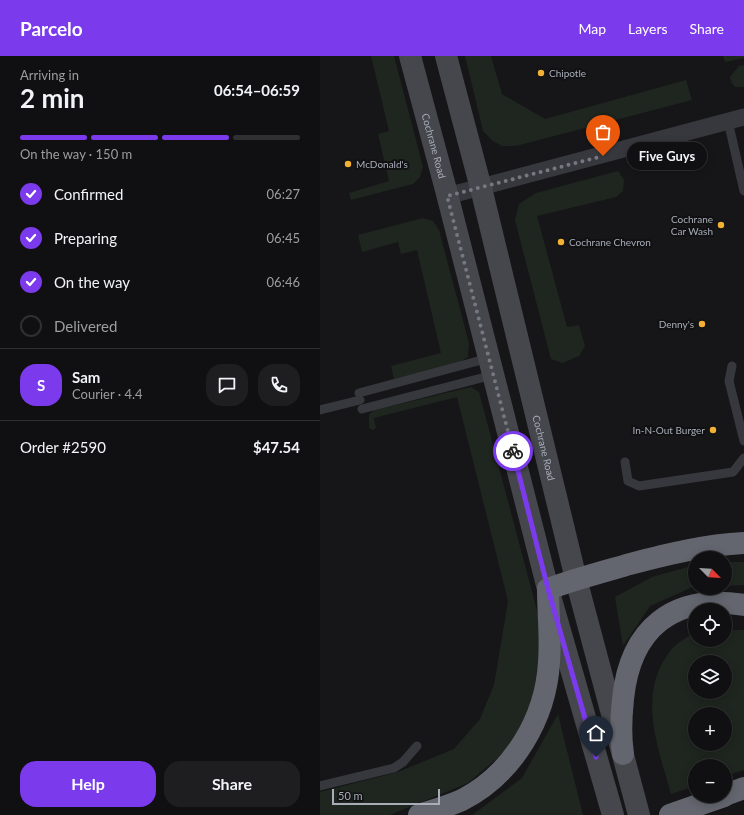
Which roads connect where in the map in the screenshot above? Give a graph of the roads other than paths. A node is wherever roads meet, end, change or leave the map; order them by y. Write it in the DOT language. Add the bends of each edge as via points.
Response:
graph roads {
  1 [pos="410,56"];
  2 [pos="446,56"];
  3 [pos="736,119"];
  4 [pos="481,188"];
  5 [pos="744,191"];
  6 [pos="447,196"];
  7 [pos="491,366"];
  8 [pos="732,366"];
  9 [pos="360,401"];
  10 [pos="320,410"];
  11 [pos="744,441"];
  12 [pos="744,458"];
  13 [pos="625,462"];
  14 [pos="744,543"];
  15 [pos="576,579"];
  16 [pos="548,589"];
  17 [pos="744,605"];
  18 [pos="417,746"];
  19 [pos="623,754"];
  20 [pos="320,786"];
  21 [pos="744,788"];
  22 [pos="732,793"];
  23 [pos="704,803"];
  24 [pos="637,806"];
  25 [pos="611,809"];
  26 [pos="419,815"];
  27 [pos="670,815"];
  1 -- 6 [label="main road, Cochrane Road"];
  2 -- 4 [label="main road, Cochrane Road"];
  3 -- 4 [label="street"];
  3 -- 5 [label="lane"];
  4 -- 6 [label="street"];
  4 -- 15 [label="main road, Cochrane Road"];
  6 -- 7 [label="main road, Cochrane Road"];
  7 -- 9 [label="lane"];
  7 -- 9 [label="lane"];
  7 -- 16 [label="main road, Cochrane Road"];
  8 -- 11 [label="lane" via="729,381"];
  9 -- 10 [label="lane"];
  12 -- 13 [label="lane" via="733,472 639,486 628,481"];
  14 -- 15 [label="highway" via="695,548"];
  15 -- 16 [label="highway"];
  15 -- 19 [label="main road, Cochrane Road"];
  16 -- 25 [label="main road, Cochrane Road"];
  16 -- 26 [label="highway" via="550,662 546,688 528,736 499,773 480,788 462,800"];
  17 -- 19 [label="highway" via="709,602 693,605 670,614 653,627 640,642 630,660 625,681 620,738"];
  18 -- 20 [label="lane" via="394,768"];
  19 -- 24 [label="main road, Cochrane Road"];
  21 -- 22 [label="highway"];
  23 -- 27 [label="highway"];
}
